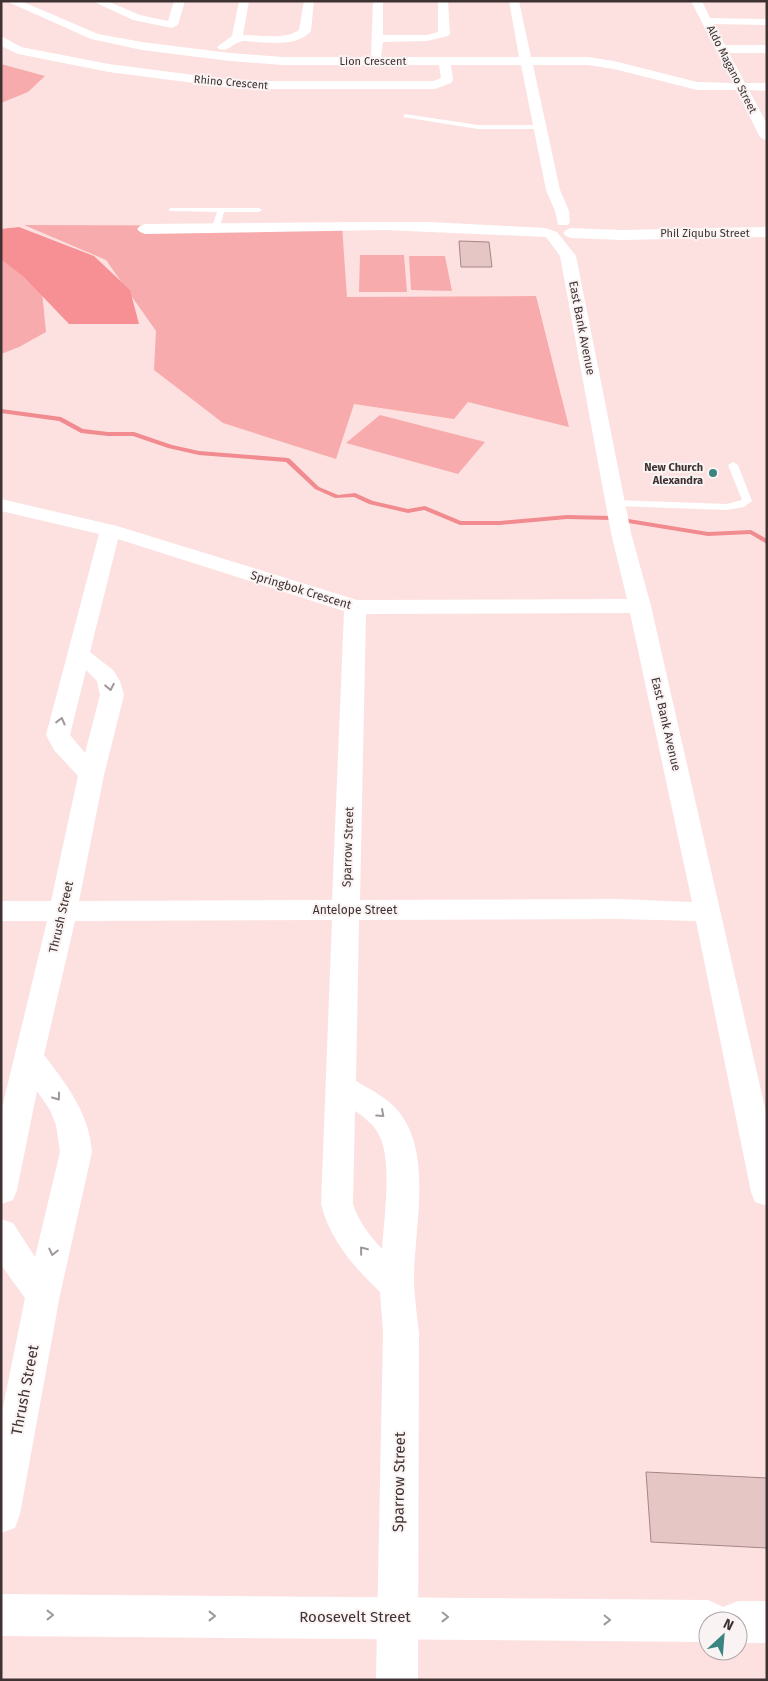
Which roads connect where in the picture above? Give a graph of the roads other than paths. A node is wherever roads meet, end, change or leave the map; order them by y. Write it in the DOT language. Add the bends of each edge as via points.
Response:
graph roads {
  1 [pos="11,1"];
  2 [pos="97,1"];
  3 [pos="180,1"];
  4 [pos="244,1"];
  5 [pos="309,1"];
  6 [pos="378,1"];
  7 [pos="443,1"];
  8 [pos="514,1"];
  9 [pos="698,5"];
  10 [pos="717,8"];
  11 [pos="37,13"];
  12 [pos="21,16"];
  13 [pos="707,21"];
  14 [pos="764,22"];
  15 [pos="172,26"];
  16 [pos="714,35"];
  17 [pos="731,35"];
  18 [pos="237,38"];
  19 [pos="1,39"];
  20 [pos="378,39"];
  21 [pos="142,46"];
  22 [pos="721,49"];
  23 [pos="767,49"];
  24 [pos="210,54"];
  25 [pos="444,61"];
  26 [pos="525,61"];
  27 [pos="377,62"];
  28 [pos="728,63"];
  29 [pos="747,64"];
  30 [pos="767,87"];
  31 [pos="742,88"];
  32 [pos="752,108"];
  33 [pos="767,108"];
  34 [pos="405,116"];
  35 [pos="539,127"];
  36 [pos="765,130"];
  37 [pos="171,210"];
  38 [pos="221,210"];
  39 [pos="259,210"];
  40 [pos="145,229"];
  41 [pos="558,229"];
  42 [pos="214,230"];
  43 [pos="767,232"];
  44 [pos="733,465"];
  45 [pos="1,505"];
  46 [pos="618,515"];
  47 [pos="110,530"];
  48 [pos="640,606"];
  49 [pos="355,607"];
  50 [pos="78,654"];
  51 [pos="91,775"];
  52 [pos="347,910"];
  53 [pos="1,911"];
  54 [pos="63,912"];
  55 [pos="708,912"];
  56 [pos="28,1057"];
  57 [pos="341,1087"];
  58 [pos="1,1190"];
  59 [pos="767,1192"];
  60 [pos="1,1233"];
  61 [pos="397,1285"];
  62 [pos="43,1295"];
  63 [pos="1,1514"];
  64 [pos="1,1615"];
  65 [pos="398,1617"];
  66 [pos="698,1621"];
  67 [pos="748,1622"];
  68 [pos="767,1622"];
  69 [pos="397,1680"];
  1 -- 11 [label="street, Lion Crescent"];
  2 -- 15 [label="street" via="137,18"];
  3 -- 15 [label="street"];
  4 -- 18 [label="street"];
  5 -- 18 [label="street" via="305,31 301,36"];
  6 -- 20 [label="street"];
  7 -- 20 [label="street" via="444,34 432,38"];
  8 -- 26 [label="street"];
  9 -- 10 [label="street"];
  9 -- 13 [label="street, Aldo Magano Street"];
  11 -- 12 [label="street"];
  11 -- 21 [label="street, Lion Crescent" via="87,35"];
  13 -- 14 [label="street"];
  13 -- 16 [label="street, Aldo Magano Street"];
  15 -- 21 [label="street" via="165,34"];
  16 -- 17 [label="street"];
  16 -- 22 [label="street, Aldo Magano Street"];
  18 -- 24 [label="street"];
  19 -- 25 [label="street, Rhino Crescent" via="18,50 108,68 249,85 435,85 447,80"];
  20 -- 27 [label="street"];
  21 -- 24 [label="street, Lion Crescent"];
  22 -- 23 [label="street"];
  22 -- 28 [label="street, Aldo Magano Street"];
  24 -- 27 [label="street, Lion Crescent" via="272,61"];
  25 -- 26 [label="street, Lion Crescent"];
  25 -- 27 [label="street, Lion Crescent"];
  26 -- 31 [label="street, Lion Crescent" via="595,61 691,85"];
  26 -- 35 [label="street"];
  28 -- 29 [label="street"];
  28 -- 31 [label="street, Aldo Magano Street"];
  30 -- 31 [label="street, Lion Crescent"];
  31 -- 32 [label="street, Aldo Magano Street"];
  32 -- 33 [label="street"];
  32 -- 36 [label="street, Aldo Magano Street"];
  34 -- 35 [label="lane" via="475,127"];
  35 -- 41 [label="street"];
  37 -- 38 [label="lane"];
  38 -- 39 [label="lane"];
  38 -- 42 [label="lane"];
  40 -- 42 [label="street, Phil Ziqubu Street"];
  41 -- 42 [label="street, Phil Ziqubu Street" via="363,226"];
  41 -- 43 [label="street, Phil Ziqubu Street" via="622,235"];
  41 -- 46 [label="street, East Bank Avenue" via="568,256"];
  44 -- 46 [label="lane" via="746,501 742,505"];
  45 -- 47 [label="street, Springbok Crescent"];
  46 -- 48 [label="street, East Bank Avenue"];
  47 -- 49 [label="street, Springbok Crescent"];
  47 -- 50 [label="street"];
  48 -- 49 [label="street, Springbok Crescent"];
  48 -- 55 [label="street, East Bank Avenue"];
  49 -- 52 [label="street, Sparrow Street"];
  51 -- 50 [label="street, one-way" via="58,735"];
  50 -- 51 [label="street, Thrush Street, one-way" via="98,666 111,684 112,695"];
  51 -- 54 [label="street, Thrush Street"];
  52 -- 54 [label="street, Antelope Street"];
  52 -- 55 [label="street, Antelope Street"];
  52 -- 57 [label="street, Sparrow Street"];
  53 -- 54 [label="street, Antelope Street"];
  54 -- 56 [label="street, Thrush Street"];
  55 -- 59 [label="street, East Bank Avenue"];
  56 -- 58 [label="street, Thrush Street"];
  56 -- 62 [label="street, Thrush Street, one-way" via="64,1106 76,1136 76,1152"];
  61 -- 57 [label="street, Sparrow Street, one-way" via="365,1252 340,1218 336,1188"];
  57 -- 61 [label="street, Sparrow Street, one-way" via="378,1111 388,1121 400,1144 402,1168"];
  60 -- 62 [label="street"];
  61 -- 65 [label="street, Sparrow Street" via="401,1333"];
  62 -- 63 [label="street, Thrush Street"];
  64 -- 65 [label="street, Roosevelt Street, one-way"];
  65 -- 66 [label="street, Roosevelt Street, one-way"];
  65 -- 69 [label="street, Sparrow Street"];
  67 -- 68 [label="street"];
}
